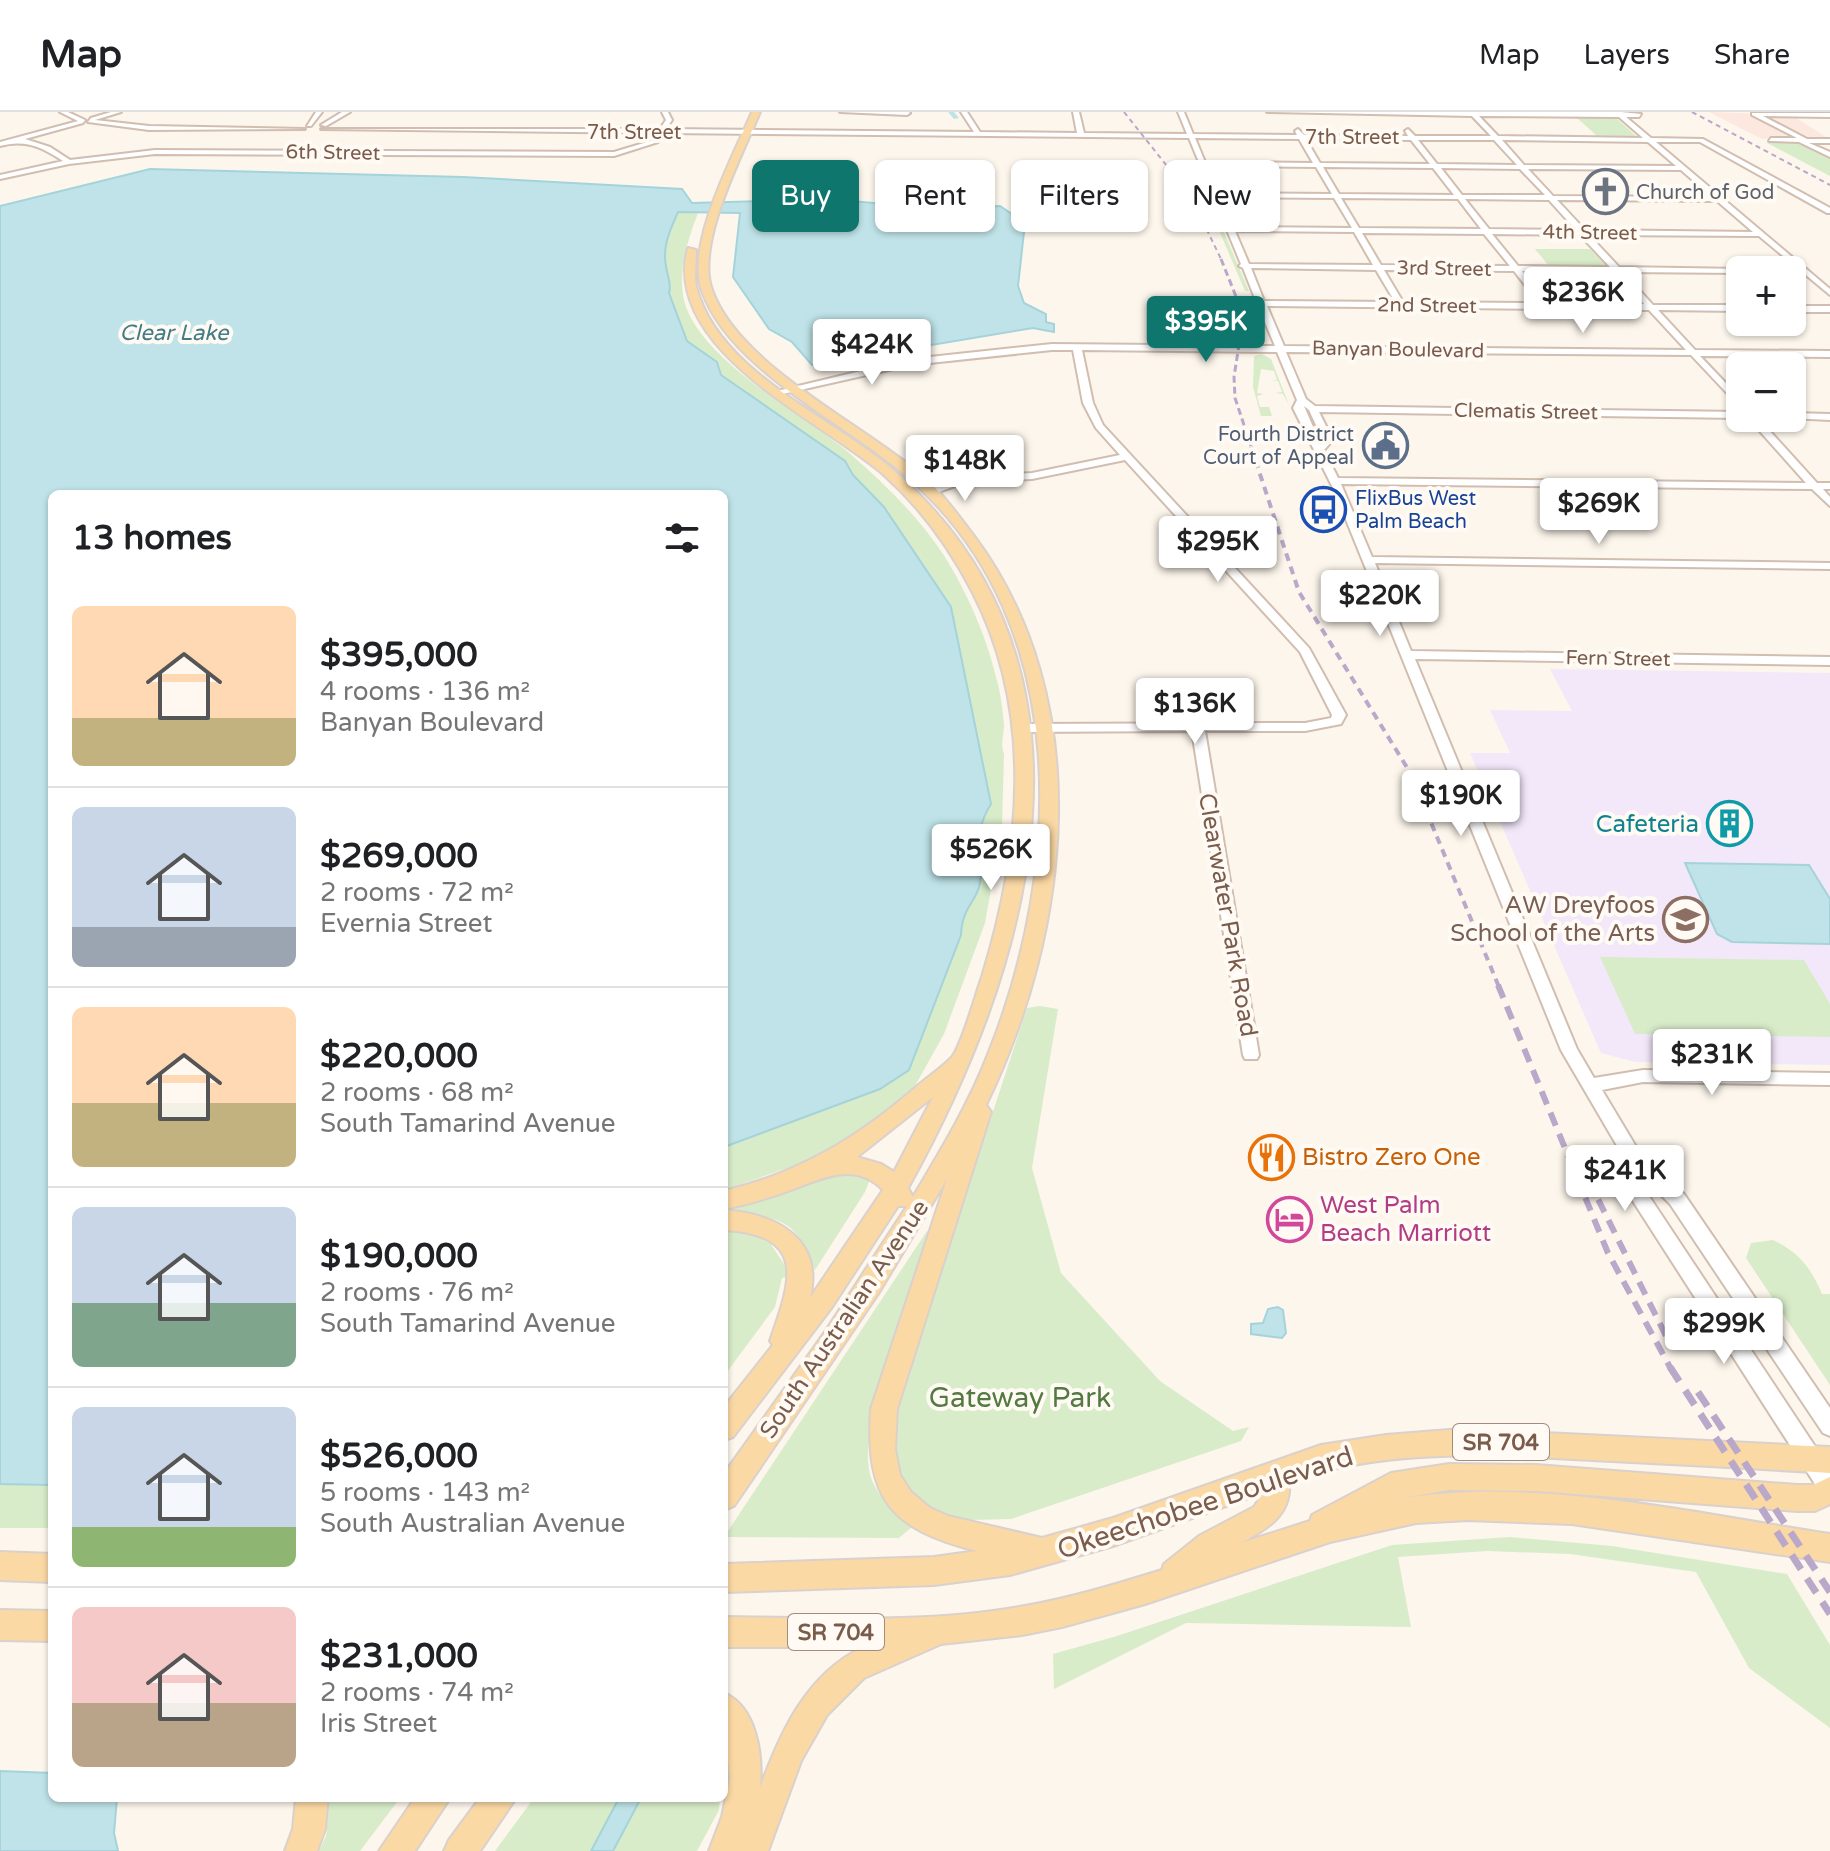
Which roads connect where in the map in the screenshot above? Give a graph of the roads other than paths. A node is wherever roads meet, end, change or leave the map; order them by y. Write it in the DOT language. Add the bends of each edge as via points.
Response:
graph roads {
  1 [pos="63,112"];
  2 [pos="118,112"];
  3 [pos="319,112"];
  4 [pos="347,112"];
  5 [pos="665,112"];
  6 [pos="746,112"];
  7 [pos="756,112"];
  8 [pos="843,112"];
  9 [pos="964,112"];
  10 [pos="1076,112"];
  11 [pos="1181,112"];
  12 [pos="1270,112"];
  13 [pos="1287,112"];
  14 [pos="1394,112"];
  15 [pos="1472,113"];
  16 [pos="1564,113"];
  17 [pos="1618,113"];
  18 [pos="1752,113"];
  19 [pos="908,114"];
  20 [pos="1639,115"];
  21 [pos="1830,115"];
  22 [pos="92,120"];
  23 [pos="82,121"];
  24 [pos="1578,126"];
  25 [pos="324,127"];
  26 [pos="307,128"];
  27 [pos="978,132"];
  28 [pos="1584,132"];
  29 [pos="662,133"];
  30 [pos="742,133"];
  31 [pos="0,135"];
  32 [pos="1081,135"];
  33 [pos="1190,135"];
  34 [pos="1302,137"];
  35 [pos="1413,138"];
  36 [pos="1495,138"];
  37 [pos="1592,139"];
  38 [pos="1648,139"];
  39 [pos="17,140"];
  40 [pos="1771,140"];
  41 [pos="1803,141"];
  42 [pos="1830,141"];
  43 [pos="0,144"];
  44 [pos="288,152"];
  45 [pos="1830,155"];
  46 [pos="1200,160"];
  47 [pos="69,162"];
  48 [pos="1280,165"];
  49 [pos="1319,165"];
  50 [pos="1436,166"];
  51 [pos="1522,166"];
  52 [pos="1681,168"];
  53 [pos="0,177"];
  54 [pos="1280,196"];
  55 [pos="1337,196"];
  56 [pos="1460,197"];
  57 [pos="1549,197"];
  58 [pos="1719,199"];
  59 [pos="1830,211"];
  60 [pos="1280,229"];
  61 [pos="698,230"];
  62 [pos="1357,230"];
  63 [pos="1486,231"];
  64 [pos="1229,232"];
  65 [pos="1582,232"];
  66 [pos="1760,234"];
  67 [pos="706,244"];
  68 [pos="1786,256"];
  69 [pos="1243,266"];
  70 [pos="1379,267"];
  71 [pos="1516,269"];
  72 [pos="1618,270"];
  73 [pos="1726,271"];
  74 [pos="1806,272"];
  75 [pos="1820,272"];
  76 [pos="1806,273"];
  77 [pos="1830,293"];
  78 [pos="1258,303"];
  79 [pos="1401,305"];
  80 [pos="1545,306"];
  81 [pos="1652,307"];
  82 [pos="1726,308"];
  83 [pos="1806,309"];
  84 [pos="1830,309"];
  85 [pos="1077,347"];
  86 [pos="1279,348"];
  87 [pos="1693,352"];
  88 [pos="1830,354"];
  89 [pos="796,387"];
  90 [pos="1726,389"];
  91 [pos="778,392"];
  92 [pos="1301,406"];
  93 [pos="1314,411"];
  94 [pos="1726,416"];
  95 [pos="1806,416"];
  96 [pos="1830,417"];
  97 [pos="1321,426"];
  98 [pos="1766,432"];
  99 [pos="1320,449"];
  100 [pos="1125,457"];
  101 [pos="1335,481"];
  102 [pos="1815,486"];
  103 [pos="1830,486"];
  104 [pos="932,491"];
  105 [pos="910,495"];
  106 [pos="1830,503"];
  107 [pos="1367,560"];
  108 [pos="1830,566"];
  109 [pos="1406,655"];
  110 [pos="1830,661"];
  111 [pos="1198,727"];
  112 [pos="1023,728"];
  113 [pos="1047,728"];
  114 [pos="1251,1055"];
  115 [pos="962,1057"];
  116 [pos="996,1061"];
  117 [pos="1830,1079"];
  118 [pos="1590,1085"];
  119 [pos="1632,1155"];
  120 [pos="828,1167"];
  121 [pos="896,1188"];
  122 [pos="728,1199"];
  123 [pos="728,1220"];
  124 [pos="909,1225"];
  125 [pos="778,1356"];
  126 [pos="728,1423"];
  127 [pos="1830,1426"];
  128 [pos="1821,1460"];
  129 [pos="1275,1473"];
  130 [pos="1830,1489"];
  131 [pos="728,1491"];
  132 [pos="1301,1538"];
  133 [pos="1830,1548"];
  134 [pos="1047,1552"];
  135 [pos="0,1566"];
  136 [pos="48,1568"];
  137 [pos="728,1578"];
  138 [pos="1165,1582"];
  139 [pos="0,1625"];
  140 [pos="48,1626"];
  141 [pos="948,1626"];
  142 [pos="728,1632"];
  143 [pos="728,1712"];
  144 [pos="312,1802"];
  145 [pos="431,1802"];
  146 [pos="497,1802"];
  147 [pos="301,1851"];
  148 [pos="395,1851"];
  149 [pos="460,1851"];
  150 [pos="725,1851"];
  151 [pos="752,1851"];
  1 -- 23 [label="street"];
  2 -- 22 [label="street"];
  3 -- 26 [label="street"];
  4 -- 25 [label="street"];
  5 -- 29 [label="street" via="669,120"];
  6 -- 30 [label="main road"];
  7 -- 30 [label="main road"];
  8 -- 19 [label="street"];
  9 -- 27 [label="street"];
  10 -- 32 [label="street"];
  11 -- 33 [label="street"];
  12 -- 13 [label="street"];
  13 -- 14 [label="street"];
  13 -- 34 [label="street"];
  14 -- 15 [label="street"];
  14 -- 35 [label="street"];
  15 -- 16 [label="street"];
  15 -- 36 [label="street"];
  16 -- 17 [label="street"];
  16 -- 24 [label="street"];
  17 -- 20 [label="street"];
  17 -- 38 [label="street"];
  18 -- 21 [label="street"];
  18 -- 41 [label="street"];
  22 -- 23 [label="street"];
  22 -- 26 [label="street" via="149,128"];
  23 -- 39 [label="street"];
  25 -- 26 [label="street"];
  25 -- 29 [label="street, 7th Street"];
  26 -- 44 [label="street"];
  27 -- 30 [label="street, 7th Street"];
  27 -- 32 [label="street, 7th Street"];
  28 -- 37 [label="street"];
  29 -- 30 [label="street, 7th Street"];
  29 -- 44 [label="street, 6th Street" via="646,146 594,155"];
  30 -- 61 [label="main road"];
  30 -- 67 [label="main road, South Australian Avenue"];
  31 -- 39 [label="street"];
  32 -- 33 [label="street, 7th Street"];
  33 -- 34 [label="street, 7th Street"];
  33 -- 46 [label="street"];
  34 -- 35 [label="street, 7th Street"];
  34 -- 49 [label="street"];
  35 -- 36 [label="street, 7th Street"];
  35 -- 50 [label="street"];
  36 -- 37 [label="street, 7th Street"];
  36 -- 51 [label="street"];
  37 -- 38 [label="street, 7th Street"];
  38 -- 52 [label="street"];
  38 -- 59 [label="street, 7th Street" via="1701,140"];
  39 -- 43 [label="street"];
  39 -- 47 [label="street" via="48,148"];
  40 -- 41 [label="street"];
  41 -- 42 [label="street"];
  41 -- 45 [label="street"];
  44 -- 47 [label="street, 6th Street" via="155,152"];
  47 -- 53 [label="street, 6th Street"];
  48 -- 49 [label="street"];
  49 -- 50 [label="street"];
  49 -- 55 [label="street"];
  50 -- 51 [label="street"];
  50 -- 56 [label="street"];
  51 -- 52 [label="street"];
  51 -- 57 [label="street"];
  52 -- 58 [label="street"];
  54 -- 55 [label="street"];
  55 -- 56 [label="street"];
  55 -- 62 [label="street"];
  56 -- 57 [label="street"];
  56 -- 63 [label="street"];
  57 -- 58 [label="street"];
  57 -- 65 [label="street"];
  58 -- 66 [label="street"];
  60 -- 62 [label="street, 4th Street"];
  61 -- 67 [label="main road"];
  61 -- 91 [label="main road, South Australian Avenue" via="690,279 702,317 731,354"];
  62 -- 63 [label="street, 4th Street"];
  62 -- 70 [label="street"];
  63 -- 65 [label="street, 4th Street"];
  63 -- 71 [label="street"];
  64 -- 69 [label="street"];
  65 -- 66 [label="street, 4th Street"];
  65 -- 72 [label="street"];
  66 -- 68 [label="street"];
  67 -- 89 [label="main road, South Australian Avenue" via="704,280 712,304 740,341"];
  69 -- 70 [label="street, 3rd Street"];
  69 -- 78 [label="street"];
  70 -- 71 [label="street, 3rd Street"];
  70 -- 79 [label="street"];
  71 -- 72 [label="street, 3rd Street"];
  71 -- 80 [label="street"];
  72 -- 73 [label="street, 3rd Street"];
  72 -- 81 [label="street"];
  74 -- 75 [label="street"];
  76 -- 77 [label="street"];
  78 -- 79 [label="street, 2nd Street"];
  78 -- 86 [label="street"];
  79 -- 80 [label="street, 2nd Street"];
  80 -- 81 [label="street, 2nd Street"];
  81 -- 82 [label="street, 2nd Street"];
  81 -- 87 [label="street"];
  83 -- 84 [label="street"];
  85 -- 86 [label="street, Banyan Boulevard"];
  85 -- 89 [label="street, Banyan Boulevard" via="951,356"];
  85 -- 100 [label="street" via="1092,415"];
  86 -- 87 [label="street, Banyan Boulevard"];
  86 -- 92 [label="street"];
  87 -- 88 [label="street, Banyan Boulevard"];
  87 -- 90 [label="street"];
  89 -- 91 [label="street, Banyan Boulevard"];
  89 -- 104 [label="main road, South Australian Avenue"];
  91 -- 105 [label="main road, South Australian Avenue" via="869,456"];
  92 -- 93 [label="street"];
  92 -- 97 [label="street"];
  92 -- 99 [label="street"];
  93 -- 94 [label="street, Clematis Street"];
  93 -- 97 [label="street"];
  95 -- 96 [label="street"];
  97 -- 99 [label="street" via="1328,440"];
  98 -- 102 [label="street"];
  99 -- 101 [label="street"];
  100 -- 104 [label="street" via="1032,476 987,476"];
  100 -- 111 [label="street" via="1305,651 1338,708 1336,721 1305,727"];
  101 -- 102 [label="street"];
  101 -- 107 [label="street"];
  102 -- 103 [label="street"];
  102 -- 106 [label="street"];
  104 -- 105 [label="main road"];
  104 -- 113 [label="main road, South Australian Avenue" via="977,544 1008,601 1029,652"];
  105 -- 112 [label="main road, South Australian Avenue" via="936,523 981,597 1003,647"];
  107 -- 108 [label="street"];
  107 -- 109 [label="street"];
  109 -- 110 [label="street, Fern Street"];
  109 -- 118 [label="street" via="1569,1050"];
  111 -- 113 [label="street"];
  111 -- 114 [label="street, Clearwater Park Road"];
  112 -- 113 [label="street"];
  112 -- 115 [label="main road, South Australian Avenue" via="1024,805 1013,891"];
  113 -- 116 [label="main road, South Australian Avenue" via="1052,812 1042,898"];
  115 -- 120 [label="main road" via="894,1121"];
  115 -- 121 [label="main road, South Australian Avenue"];
  116 -- 124 [label="main road, South Australian Avenue"];
  116 -- 134 [label="main road" via="884,1409 881,1466 900,1501 921,1520 948,1531"];
  117 -- 118 [label="street" via="1643,1076"];
  118 -- 119 [label="street"];
  119 -- 127 [label="street" via="1677,1199"];
  119 -- 128 [label="street" via="1638,1195"];
  120 -- 121 [label="main road" via="868,1167"];
  120 -- 122 [label="main road"];
  121 -- 124 [label="main road"];
  121 -- 125 [label="main road, South Australian Avenue" via="854,1257"];
  123 -- 125 [label="main road" via="769,1228 794,1253 801,1277"];
  124 -- 131 [label="main road, South Australian Avenue"];
  125 -- 126 [label="main road, South Australian Avenue"];
  128 -- 129 [label="main road, Okeechobee Boulevard / SR 704" via="1462,1441 1347,1454"];
  128 -- 130 [label="street"];
  129 -- 134 [label="main road, Okeechobee Boulevard / SR 704"];
  129 -- 138 [label="main road" via="1276,1501 1264,1516 1209,1546"];
  130 -- 132 [label="main road" via="1808,1498 1536,1478 1423,1480 1379,1491"];
  132 -- 133 [label="main road, SR 704" via="1403,1512 1519,1506"];
  132 -- 138 [label="main road, SR 704"];
  134 -- 137 [label="main road, Okeechobee Boulevard / SR 704" via="934,1571"];
  135 -- 136 [label="main road"];
  138 -- 141 [label="main road, SR 704" via="1060,1613"];
  139 -- 140 [label="main road"];
  141 -- 142 [label="main road, SR 704"];
  141 -- 151 [label="main road" via="853,1669 830,1690 787,1760"];
  143 -- 150 [label="main road" via="744,1754 743,1801"];
  144 -- 147 [label="main road"];
  145 -- 148 [label="main road"];
  146 -- 149 [label="main road"];
}
